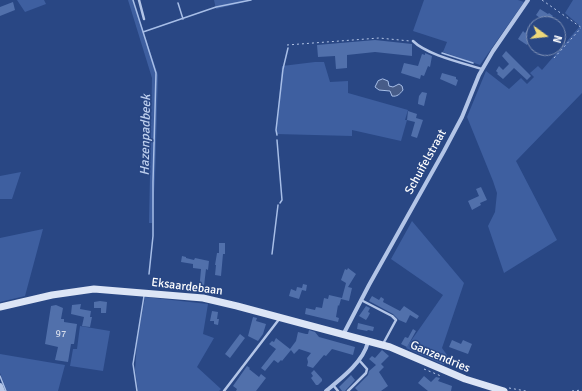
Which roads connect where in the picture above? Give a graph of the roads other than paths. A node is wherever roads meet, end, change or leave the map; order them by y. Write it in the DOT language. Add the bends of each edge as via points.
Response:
graph roads {
  1 [pos="139,0"];
  2 [pos="528,0"];
  3 [pos="144,19"];
  4 [pos="413,41"];
  5 [pos="482,69"];
  6 [pos="361,300"];
  7 [pos="0,307"];
  8 [pos="280,318"];
  9 [pos="343,335"];
  10 [pos="368,342"];
  11 [pos="383,345"];
  12 [pos="358,360"];
  13 [pos="333,385"];
  14 [pos="0,386"];
  15 [pos="2,391"];
  16 [pos="224,391"];
  17 [pos="326,391"];
  18 [pos="338,391"];
  19 [pos="348,391"];
  20 [pos="504,391"];
  1 -- 3 [label="lane"];
  2 -- 5 [label="street, Schuifelstraat"];
  4 -- 5 [label="lane" via="419,47"];
  5 -- 6 [label="street, Schuifelstraat" via="462,117"];
  6 -- 9 [label="street, Schuifelstraat"];
  6 -- 11 [label="lane" via="396,320"];
  7 -- 8 [label="main road, Eksaardebaan" via="66,293 106,289 202,298"];
  8 -- 9 [label="main road, Eksaardebaan"];
  8 -- 16 [label="lane"];
  9 -- 10 [label="main road, Eksaardebaan"];
  10 -- 11 [label="main road, Ganzendries"];
  10 -- 12 [label="street"];
  11 -- 20 [label="main road, Ganzendries" via="465,379"];
  12 -- 13 [label="street"];
  12 -- 19 [label="lane" via="367,369 366,373"];
  13 -- 17 [label="street"];
  13 -- 18 [label="lane"];
  14 -- 15 [label="street"];
}
